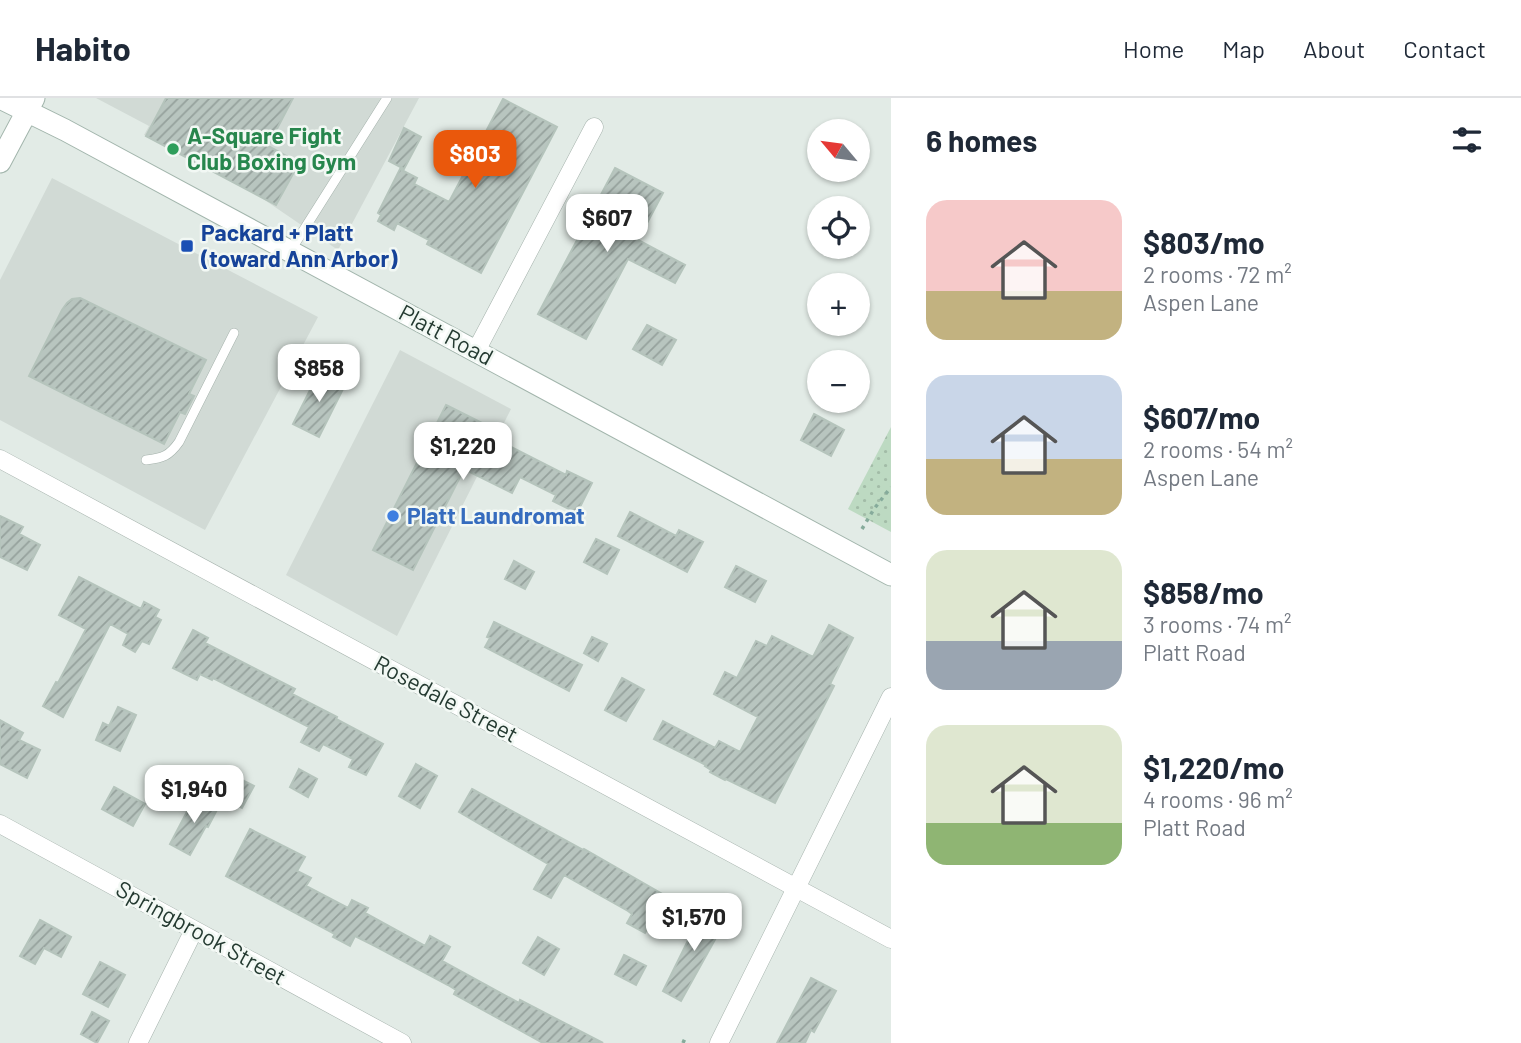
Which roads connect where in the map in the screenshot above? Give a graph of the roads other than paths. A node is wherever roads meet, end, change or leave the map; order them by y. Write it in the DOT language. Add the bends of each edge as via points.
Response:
graph roads {
  1 [pos="0,98"];
  2 [pos="387,98"];
  3 [pos="30,105"];
  4 [pos="594,127"];
  5 [pos="0,162"];
  6 [pos="290,252"];
  7 [pos="234,334"];
  8 [pos="475,351"];
  9 [pos="0,459"];
  10 [pos="146,460"];
  11 [pos="891,575"];
  12 [pos="891,697"];
  13 [pos="0,824"];
  14 [pos="797,888"];
  15 [pos="194,929"];
  16 [pos="891,939"];
  17 [pos="138,1043"];
  18 [pos="402,1043"];
  19 [pos="719,1043"];
  1 -- 3 [label="main road, Platt Road"];
  2 -- 6 [label="lane"];
  3 -- 5 [label="main road"];
  3 -- 6 [label="main road, Platt Road" via="73,134"];
  4 -- 8 [label="street"];
  6 -- 8 [label="main road, Platt Road"];
  7 -- 10 [label="lane" via="179,442 165,457"];
  8 -- 11 [label="main road, Platt Road"];
  9 -- 14 [label="street, Rosedale Street"];
  12 -- 14 [label="street"];
  13 -- 15 [label="street, Springbrook Street"];
  14 -- 16 [label="street, Rosedale Street"];
  14 -- 19 [label="street"];
  15 -- 17 [label="street"];
  15 -- 18 [label="street, Springbrook Street"];
}
